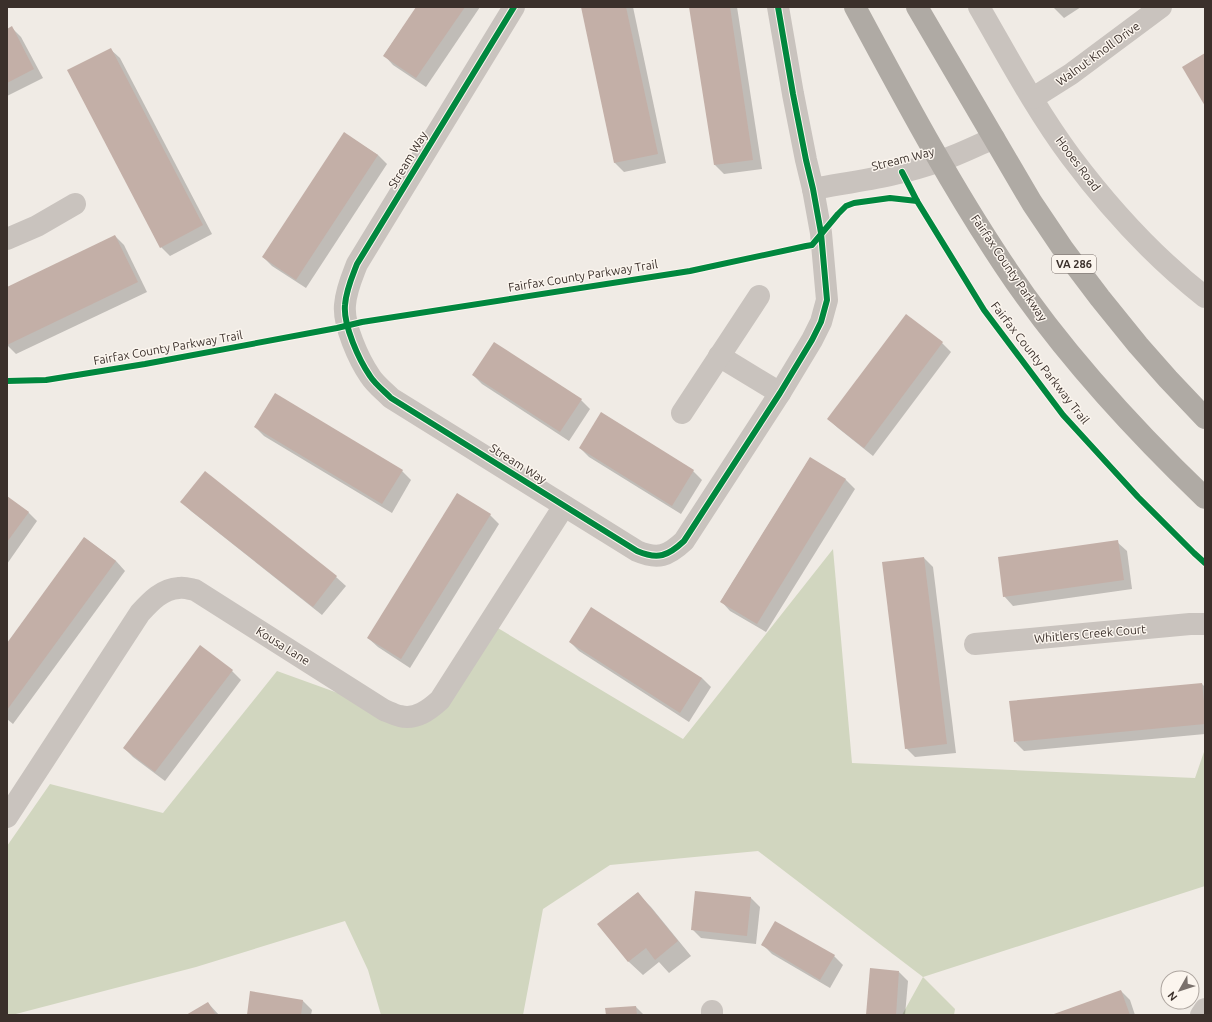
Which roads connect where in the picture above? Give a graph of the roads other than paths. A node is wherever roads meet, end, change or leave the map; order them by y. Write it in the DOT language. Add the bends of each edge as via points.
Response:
graph roads {
  1 [pos="514,7"];
  2 [pos="778,7"];
  3 [pos="855,7"];
  4 [pos="917,7"];
  5 [pos="979,7"];
  6 [pos="1161,7"];
  7 [pos="1033,98"];
  8 [pos="994,138"];
  9 [pos="940,161"];
  10 [pos="813,189"];
  11 [pos="75,204"];
  12 [pos="7,239"];
  13 [pos="759,296"];
  14 [pos="1205,297"];
  15 [pos="720,356"];
  16 [pos="780,393"];
  17 [pos="682,413"];
  18 [pos="1205,418"];
  19 [pos="1205,498"];
  20 [pos="564,506"];
  21 [pos="1205,624"];
  22 [pos="975,644"];
  23 [pos="7,817"];
  24 [pos="1205,1009"];
  25 [pos="1201,1015"];
  1 -- 20 [label="street, Stream Way" via="357,264 344,306 347,326 357,353 370,377 391,398"];
  2 -- 10 [label="street, Stream Way"];
  3 -- 9 [label="highway, Fairfax County Parkway"];
  4 -- 8 [label="highway, VA 286"];
  5 -- 7 [label="street, Hooes Road"];
  6 -- 7 [label="street, Walnut Knoll Drive" via="1071,74"];
  7 -- 14 [label="street, Hooes Road" via="1070,156 1112,208 1164,262"];
  8 -- 9 [label="street, Stream Way"];
  8 -- 18 [label="highway, VA 286" via="1063,249 1168,380"];
  9 -- 10 [label="street, Stream Way" via="902,172"];
  9 -- 19 [label="highway, Fairfax County Parkway" via="1005,266 1043,319 1122,414"];
  10 -- 16 [label="street, Stream Way" via="821,234 827,300 821,322 812,340"];
  11 -- 12 [label="street" via="37,226"];
  13 -- 15 [label="street"];
  15 -- 16 [label="street"];
  15 -- 17 [label="street"];
  16 -- 20 [label="street, Stream Way" via="684,541 674,551 661,556 649,556"];
  20 -- 23 [label="street, Kousa Lane" via="440,700 416,716 400,717 384,710 195,590 167,590 152,599 140,613"];
  21 -- 22 [label="street, Whitlers Creek Court"];
  24 -- 25 [label="street"];
}
